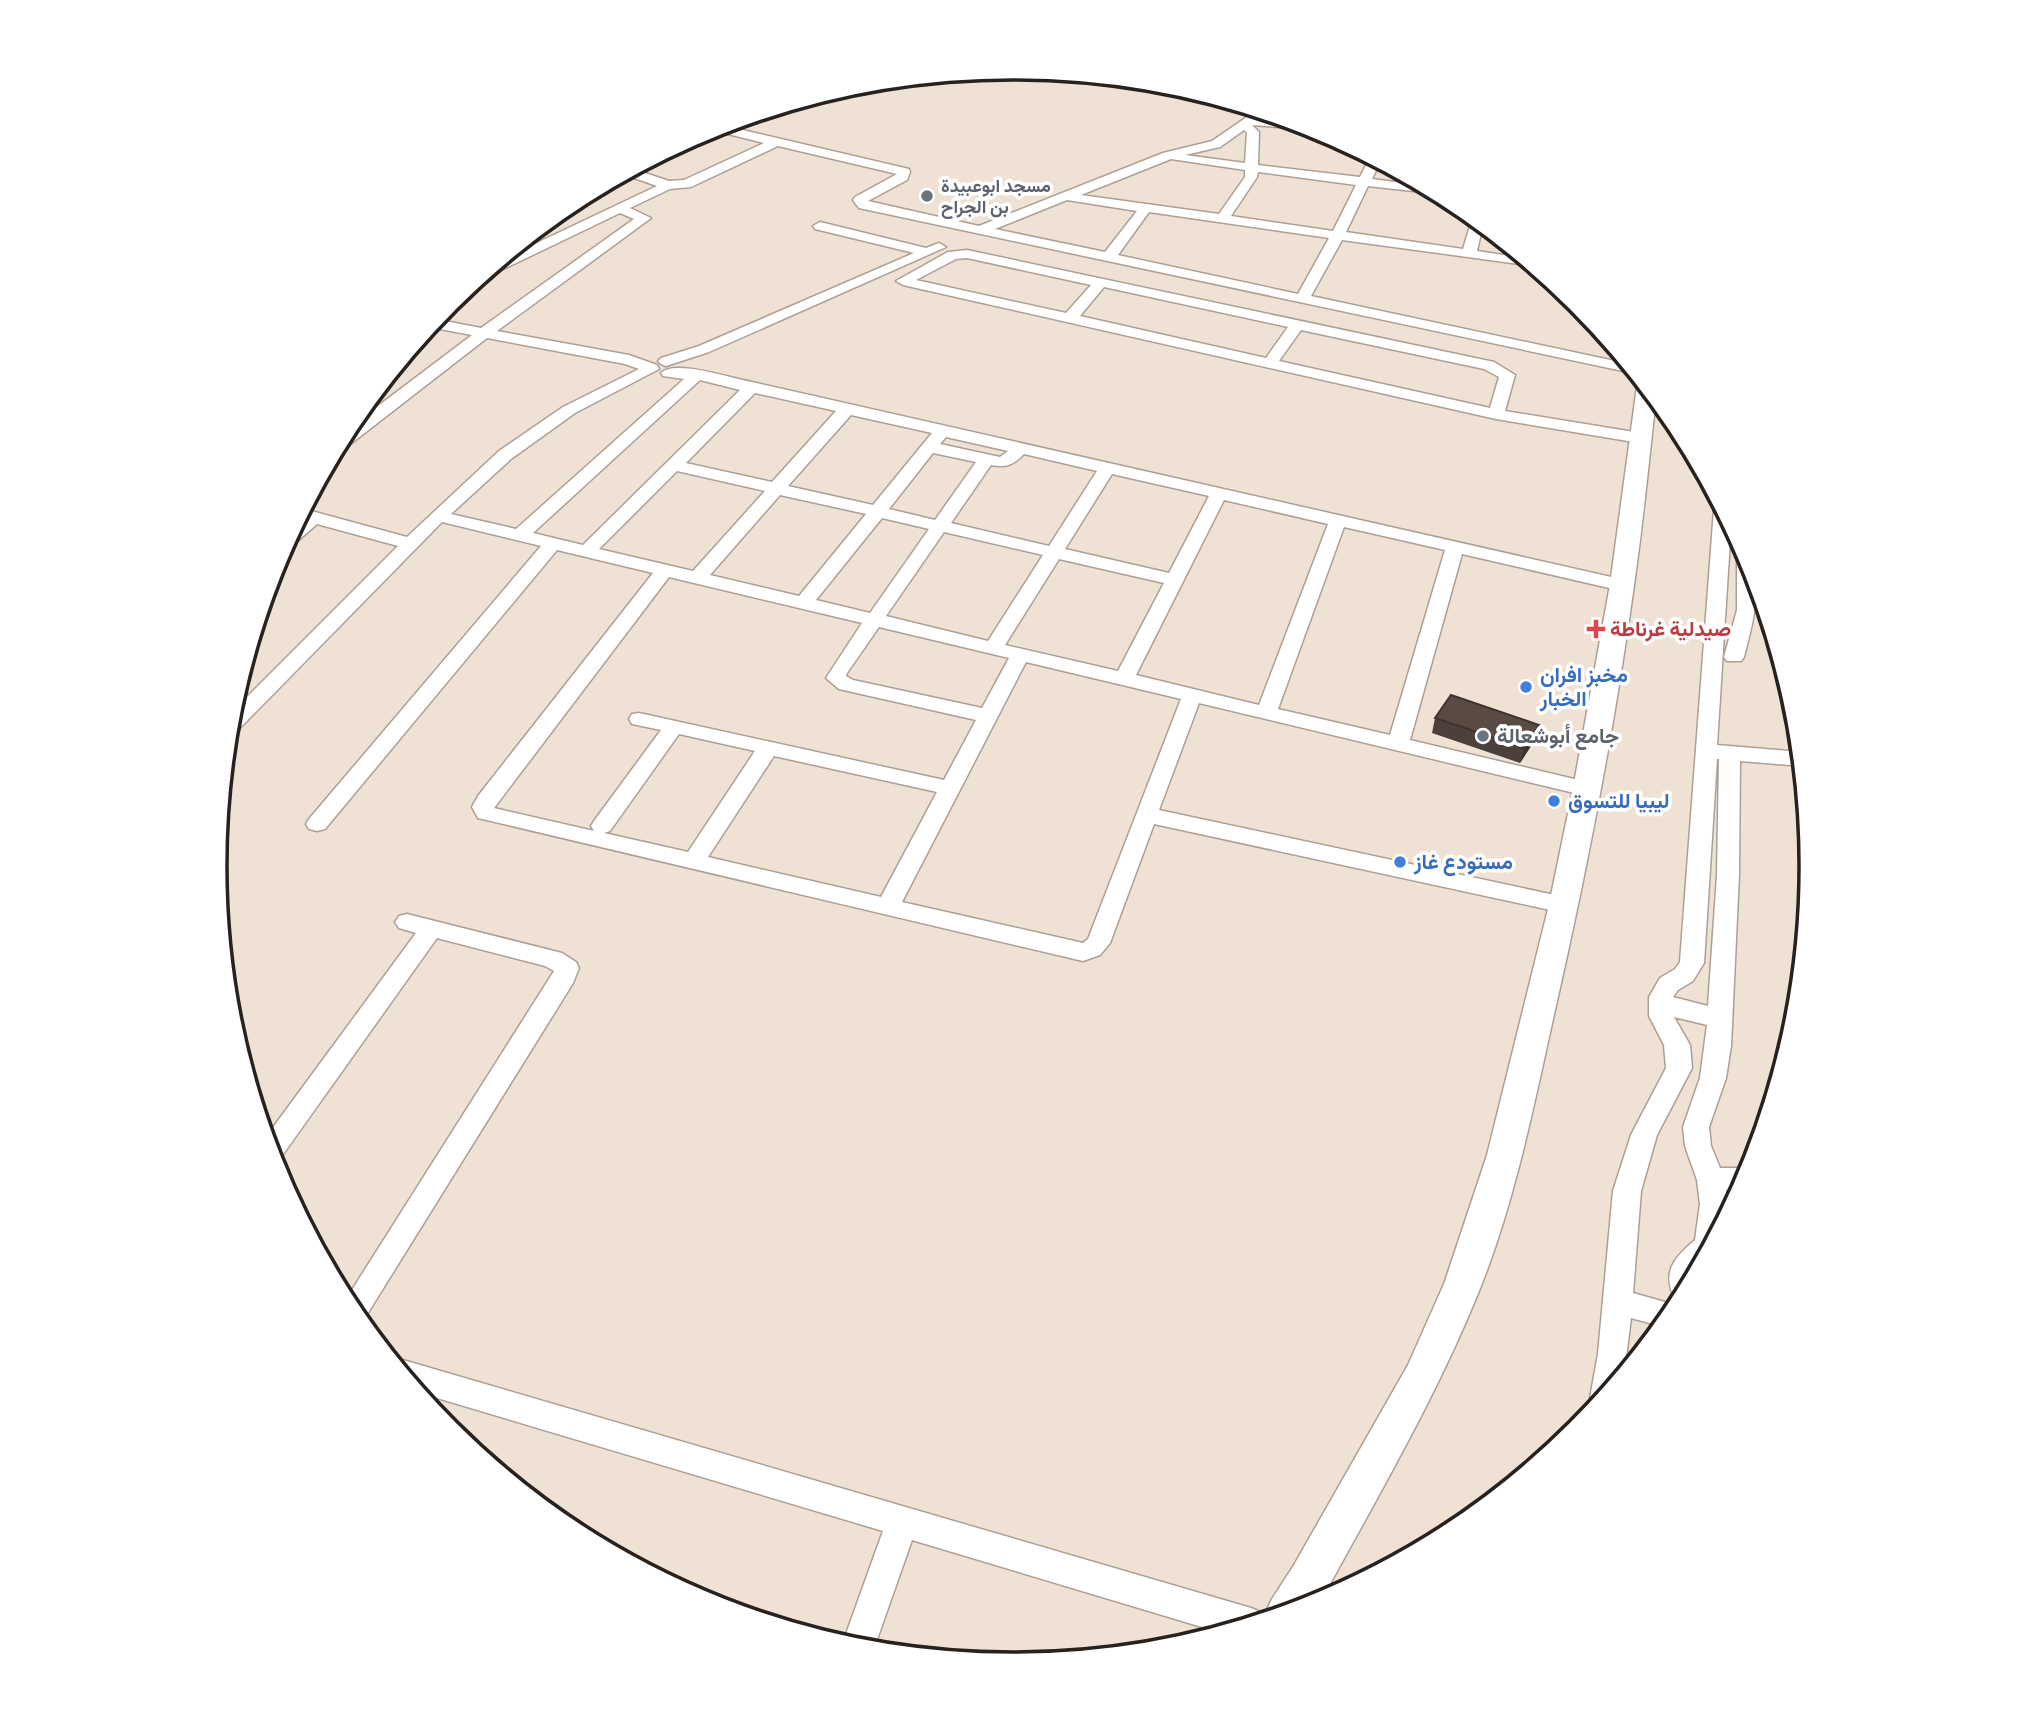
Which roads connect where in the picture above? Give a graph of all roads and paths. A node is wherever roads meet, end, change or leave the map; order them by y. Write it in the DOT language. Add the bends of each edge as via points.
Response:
graph roads {
  1 [pos="1253,118"];
  2 [pos="734,132"];
  3 [pos="776,142"];
  4 [pos="1167,156"];
  5 [pos="1253,168"];
  6 [pos="1372,168"];
  7 [pos="640,176"];
  8 [pos="1365,182"];
  9 [pos="668,185"];
  10 [pos="1409,188"];
  11 [pos="1064,196"];
  12 [pos="618,208"];
  13 [pos="1145,209"];
  14 [pos="1222,220"];
  15 [pos="1380,223"];
  16 [pos="820,226"];
  17 [pos="982,229"];
  18 [pos="1474,230"];
  19 [pos="1338,235"];
  20 [pos="1372,240"];
  21 [pos="927,252"];
  22 [pos="1469,254"];
  23 [pos="520,256"];
  24 [pos="1108,257"];
  25 [pos="1513,261"];
  26 [pos="875,275"];
  27 [pos="903,281"];
  28 [pos="1101,282"];
  29 [pos="1302,299"];
  30 [pos="1070,318"];
  31 [pos="445,325"];
  32 [pos="1297,325"];
  33 [pos="485,332"];
  34 [pos="1270,363"];
  35 [pos="664,367"];
  36 [pos="1620,367"];
  37 [pos="630,369"];
  38 [pos="697,375"];
  39 [pos="752,387"];
  40 [pos="1645,400"];
  41 [pos="848,409"];
  42 [pos="1496,414"];
  43 [pos="363,426"];
  44 [pos="943,430"];
  45 [pos="1640,439"];
  46 [pos="930,447"];
  47 [pos="1020,448"];
  48 [pos="986,460"];
  49 [pos="674,465"];
  50 [pos="1107,468"];
  51 [pos="776,489"];
  52 [pos="1219,493"];
  53 [pos="877,512"];
  54 [pos="311,516"];
  55 [pos="438,516"];
  56 [pos="1338,520"];
  57 [pos="939,526"];
  58 [pos="1722,527"];
  59 [pos="518,537"];
  60 [pos="412,544"];
  61 [pos="551,545"];
  62 [pos="1455,547"];
  63 [pos="1054,552"];
  64 [pos="585,553"];
  65 [pos="664,571"];
  66 [pos="696,579"];
  67 [pos="1175,580"];
  68 [pos="1622,584"];
  69 [pos="1752,597"];
  70 [pos="803,604"];
  71 [pos="1716,615"];
  72 [pos="1745,619"];
  73 [pos="872,620"];
  74 [pos="992,649"];
  75 [pos="1020,655"];
  76 [pos="1734,657"];
  77 [pos="1124,680"];
  78 [pos="1192,695"];
  79 [pos="243,713"];
  80 [pos="1266,713"];
  81 [pos="988,716"];
  82 [pos="639,719"];
  83 [pos="674,727"];
  84 [pos="1398,744"];
  85 [pos="768,748"];
  86 [pos="1718,752"];
  87 [pos="1792,758"];
  88 [pos="950,788"];
  89 [pos="1587,789"];
  90 [pos="1147,815"];
  91 [pos="317,824"];
  92 [pos="602,826"];
  93 [pos="693,862"];
  94 [pos="1564,905"];
  95 [pos="887,908"];
  96 [pos="1660,1005"];
  97 [pos="1718,1018"];
  98 [pos="277,1141"];
  99 [pos="1735,1179"];
  100 [pos="1711,1180"];
  101 [pos="1712,1226"];
  102 [pos="1696,1256"];
  103 [pos="1685,1274"];
  104 [pos="1618,1302"];
  105 [pos="360,1304"];
  106 [pos="1660,1313"];
  107 [pos="417,1378"];
  108 [pos="1607,1381"];
  109 [pos="902,1523"];
  110 [pos="1296,1600"];
  111 [pos="1235,1620"];
  112 [pos="862,1637"];
  1 -- 4 [label="street" via="1216,144"];
  1 -- 5 [label="street"];
  2 -- 3 [label="street"];
  3 -- 9 [label="street" via="686,184"];
  3 -- 17 [label="street" via="904,172 862,199 862,205"];
  4 -- 5 [label="street"];
  4 -- 11 [label="street"];
  5 -- 8 [label="street"];
  5 -- 14 [label="street"];
  6 -- 8 [label="street"];
  7 -- 9 [label="street"];
  8 -- 10 [label="street"];
  8 -- 19 [label="street"];
  9 -- 12 [label="street"];
  11 -- 13 [label="street"];
  11 -- 17 [label="street"];
  12 -- 23 [label="street"];
  12 -- 33 [label="street" via="644,218"];
  13 -- 14 [label="street"];
  13 -- 24 [label="street"];
  14 -- 19 [label="street"];
  15 -- 20 [label="street"];
  16 -- 21 [label="street"];
  17 -- 21 [label="street"];
  17 -- 24 [label="street"];
  18 -- 22 [label="street"];
  19 -- 20 [label="street"];
  19 -- 29 [label="street"];
  20 -- 22 [label="street"];
  21 -- 26 [label="street"];
  22 -- 25 [label="street"];
  24 -- 29 [label="street"];
  26 -- 27 [label="street"];
  26 -- 35 [label="street"];
  27 -- 28 [label="street" via="962,254"];
  27 -- 30 [label="street"];
  28 -- 30 [label="street"];
  28 -- 32 [label="street"];
  29 -- 36 [label="street"];
  30 -- 34 [label="street"];
  31 -- 33 [label="street"];
  32 -- 34 [label="street"];
  32 -- 42 [label="street" via="1504,371 1508,380"];
  33 -- 37 [label="street"];
  33 -- 43 [label="street"];
  34 -- 42 [label="street"];
  35 -- 37 [label="street"];
  35 -- 38 [label="street"];
  37 -- 55 [label="street" via="505,455"];
  38 -- 39 [label="street"];
  38 -- 59 [label="street"];
  39 -- 41 [label="street"];
  39 -- 49 [label="street"];
  40 -- 45 [label="main road"];
  41 -- 44 [label="street"];
  41 -- 51 [label="street"];
  42 -- 45 [label="street"];
  44 -- 46 [label="street"];
  44 -- 47 [label="street"];
  45 -- 68 [label="main road"];
  46 -- 48 [label="street"];
  46 -- 53 [label="street"];
  47 -- 48 [label="street" via="1007,461"];
  47 -- 50 [label="street"];
  48 -- 57 [label="street"];
  49 -- 51 [label="street"];
  49 -- 64 [label="street"];
  50 -- 52 [label="street"];
  50 -- 63 [label="street"];
  51 -- 53 [label="street"];
  51 -- 66 [label="street"];
  52 -- 56 [label="street"];
  52 -- 67 [label="street"];
  53 -- 57 [label="street"];
  53 -- 70 [label="street"];
  54 -- 60 [label="street"];
  55 -- 59 [label="street"];
  55 -- 60 [label="street"];
  56 -- 62 [label="street"];
  56 -- 80 [label="street"];
  57 -- 63 [label="street"];
  57 -- 73 [label="street"];
  58 -- 71 [label="street"];
  59 -- 61 [label="street"];
  60 -- 79 [label="street"];
  61 -- 64 [label="street"];
  61 -- 91 [label="street"];
  62 -- 68 [label="street"];
  62 -- 84 [label="street"];
  63 -- 67 [label="street"];
  63 -- 74 [label="street"];
  64 -- 65 [label="street"];
  65 -- 66 [label="street"];
  65 -- 93 [label="street" via="483,807 492,816"];
  66 -- 70 [label="street"];
  67 -- 77 [label="street"];
  68 -- 89 [label="main road"];
  69 -- 72 [label="street"];
  70 -- 73 [label="street"];
  71 -- 72 [label="street"];
  71 -- 86 [label="street"];
  72 -- 76 [label="street"];
  73 -- 74 [label="street"];
  73 -- 81 [label="street" via="837,673 839,682"];
  74 -- 75 [label="street"];
  75 -- 77 [label="street"];
  75 -- 81 [label="street"];
  77 -- 78 [label="street"];
  78 -- 80 [label="street"];
  78 -- 90 [label="street"];
  80 -- 84 [label="street"];
  81 -- 88 [label="street"];
  82 -- 83 [label="street"];
  83 -- 85 [label="street"];
  83 -- 92 [label="street"];
  84 -- 89 [label="street"];
  85 -- 88 [label="street"];
  85 -- 93 [label="street"];
  86 -- 87 [label="street"];
  86 -- 96 [label="street" via="1692,963 1664,990"];
  86 -- 97 [label="street" via="1728,875"];
  88 -- 95 [label="street"];
  89 -- 94 [label="main road"];
  90 -- 94 [label="street"];
  90 -- 95 [label="street" via="1092,949 1072,951"];
  93 -- 95 [label="street"];
  94 -- 110 [label="main road" via="1504,1155 1464,1284 1422,1377"];
  96 -- 97 [label="street"];
  96 -- 104 [label="street" via="1680,1053 1679,1068 1657,1107 1634,1165 1623,1219"];
  97 -- 100 [label="street" via="1716,1062 1696,1127"];
  98 -- 105 [label="street" via="420,925 553,959 567,968"];
  99 -- 100 [label="street"];
  100 -- 101 [label="street"];
  102 -- 103 [label="street" via="1685,1265"];
  104 -- 106 [label="street"];
  104 -- 108 [label="street"];
  107 -- 109 [label="street"];
  109 -- 111 [label="street"];
  109 -- 112 [label="street"];
}
